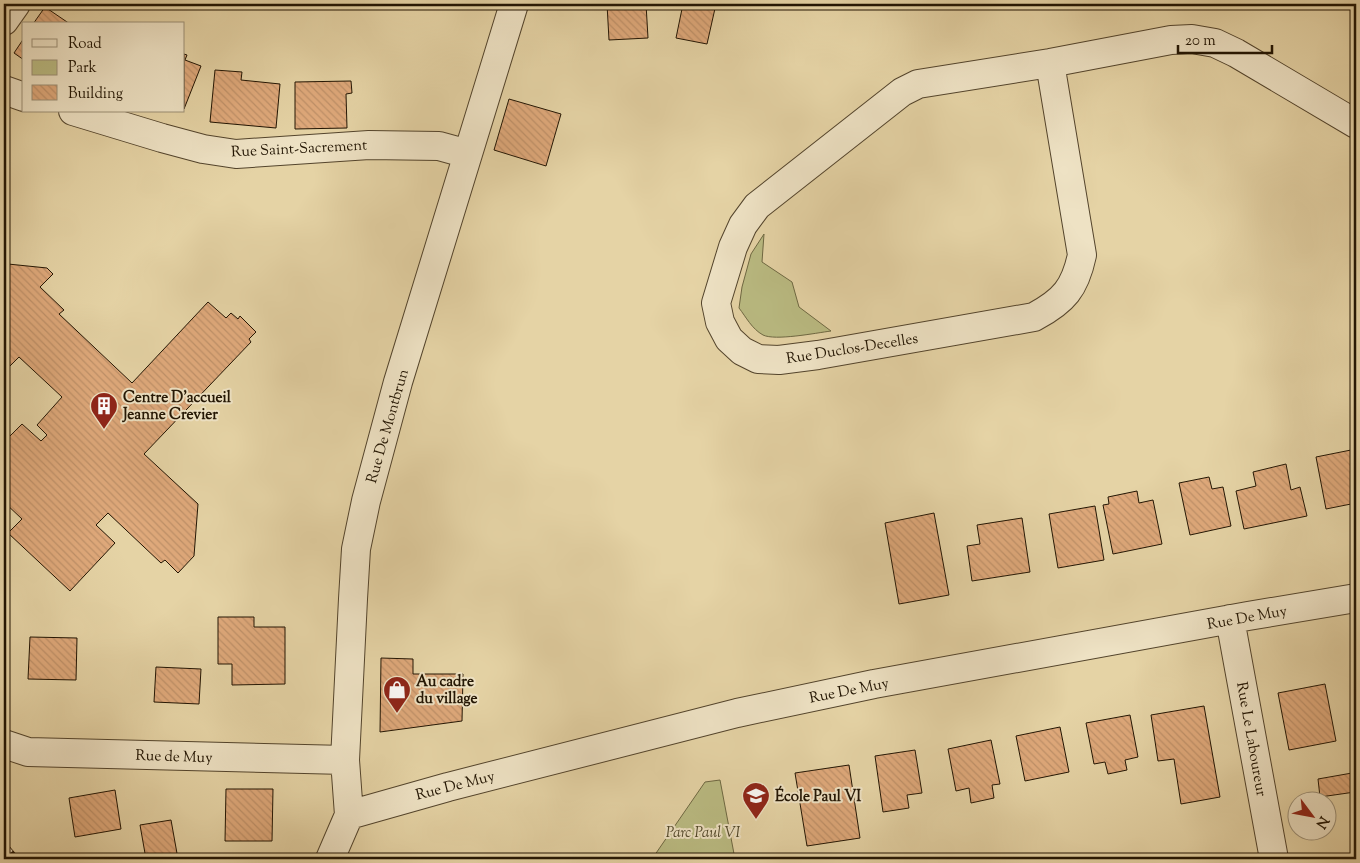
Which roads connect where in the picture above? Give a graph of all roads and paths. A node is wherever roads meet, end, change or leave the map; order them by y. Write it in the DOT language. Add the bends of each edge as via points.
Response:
graph roads {
  1 [pos="16,4"];
  2 [pos="514,4"];
  3 [pos="4,21"];
  4 [pos="1050,63"];
  5 [pos="4,90"];
  6 [pos="22,95"];
  7 [pos="76,112"];
  8 [pos="1356,124"];
  9 [pos="468,154"];
  10 [pos="1356,598"];
  11 [pos="1230,619"];
  12 [pos="4,744"];
  13 [pos="345,760"];
  14 [pos="349,814"];
  15 [pos="330,859"];
  16 [pos="1274,859"];
  1 -- 3 [label="street"];
  2 -- 9 [label="street, Rue De Montbrun"];
  4 -- 4 [label="street, Rue Duclos-Decelles" via="918,84 902,92 757,206 742,225 716,303 720,322 729,339 742,352 758,359 779,360 1034,317 1062,299 1072,287 1082,255"];
  4 -- 8 [label="street, Rue Duclos-Decelles" via="1171,40 1215,43"];
  5 -- 6 [label="street"];
  7 -- 9 [label="street, Rue Saint-Sacrement" via="203,149 236,154 369,144 439,146"];
  9 -- 13 [label="street, Rue De Montbrun" via="383,433 356,549"];
  10 -- 11 [label="street, Rue De Muy"];
  11 -- 14 [label="street, Rue De Muy" via="874,684 738,713"];
  11 -- 16 [label="street, Rue Le Laboureur"];
  12 -- 13 [label="street, Rue de Muy" via="28,752"];
  13 -- 14 [label="street, Rue De Montbrun"];
  14 -- 15 [label="street, Rue De Montbrun"];
}
